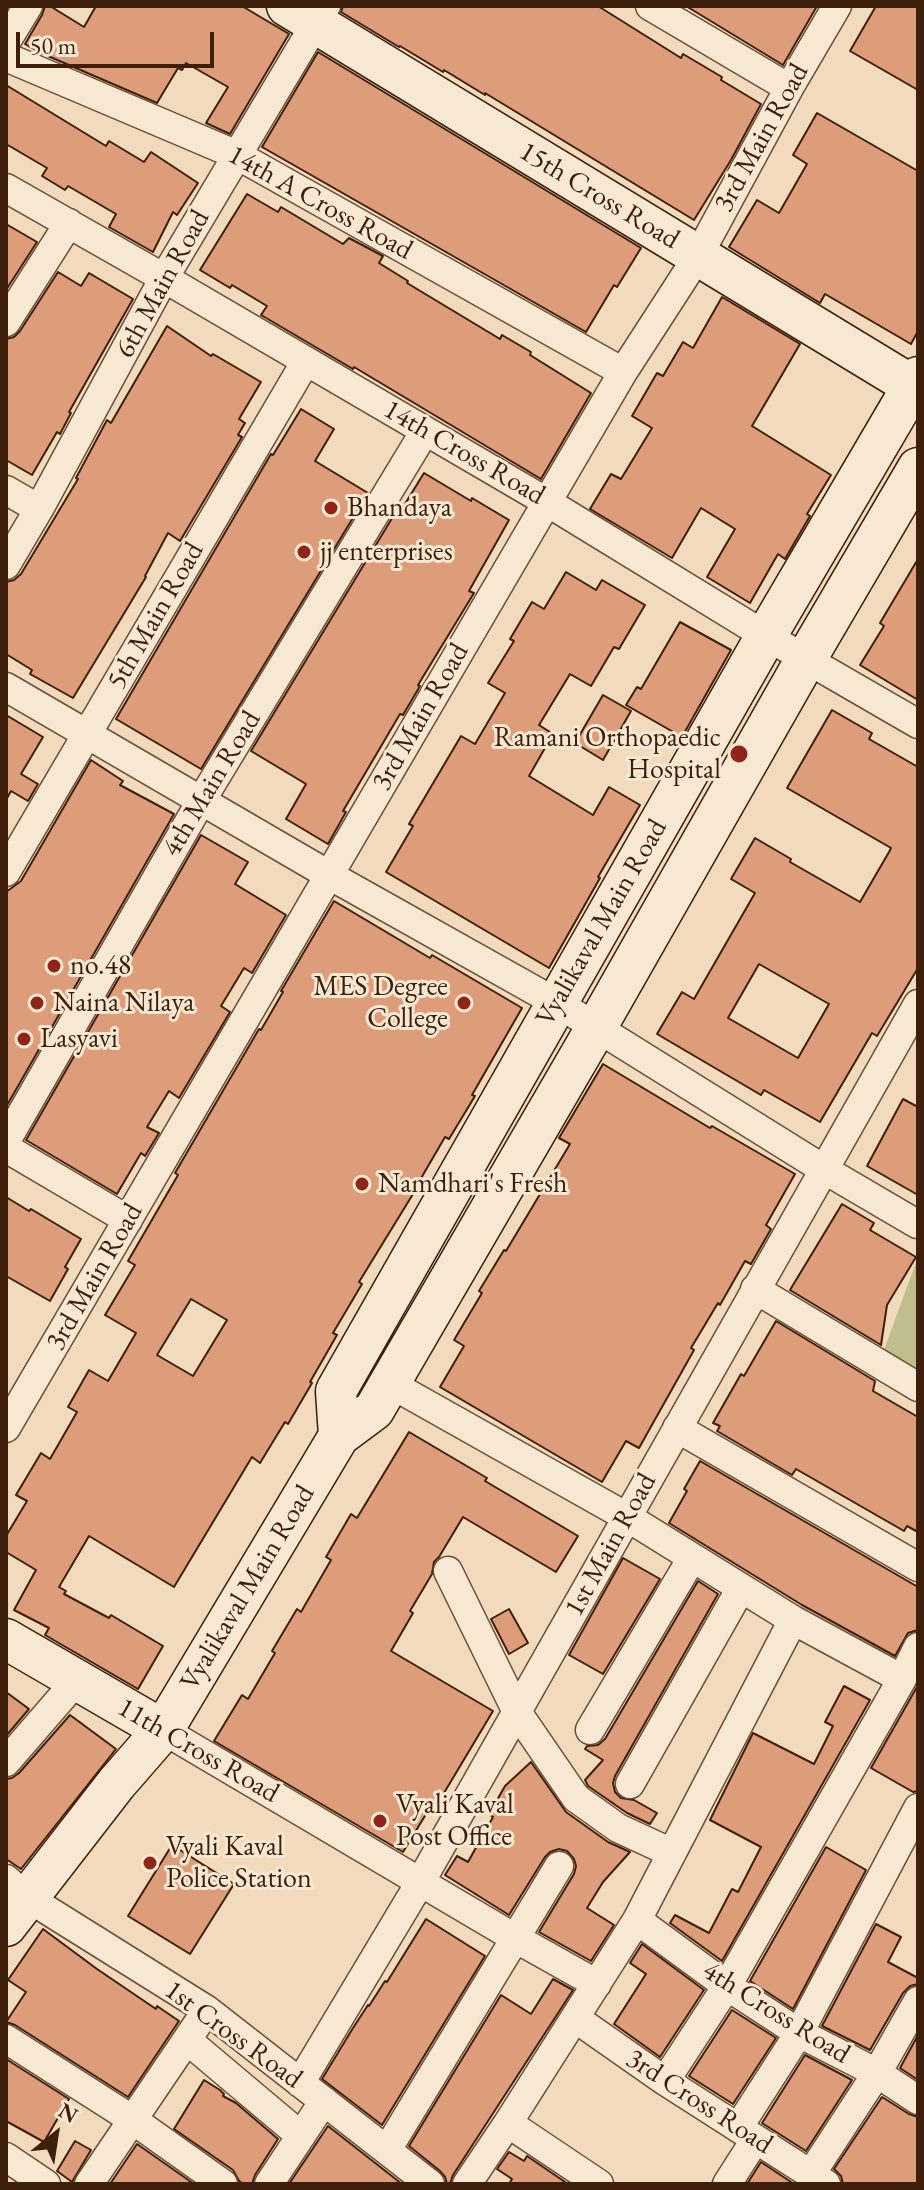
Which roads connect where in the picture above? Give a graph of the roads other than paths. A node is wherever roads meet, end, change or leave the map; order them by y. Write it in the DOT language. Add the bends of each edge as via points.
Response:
graph roads {
  1 [pos="28,6"];
  2 [pos="650,6"];
  3 [pos="837,6"];
  4 [pos="310,12"];
  5 [pos="6,42"];
  6 [pos="6,57"];
  7 [pos="789,88"];
  8 [pos="237,155"];
  9 [pos="6,188"];
  10 [pos="69,223"];
  11 [pos="698,256"];
  12 [pos="164,278"];
  13 [pos="6,322"];
  14 [pos="306,361"];
  15 [pos="623,372"];
  16 [pos="915,381"];
  17 [pos="425,431"];
  18 [pos="918,468"];
  19 [pos="6,490"];
  20 [pos="547,502"];
  21 [pos="39,509"];
  22 [pos="6,565"];
  23 [pos="766,636"];
  24 [pos="806,659"];
  25 [pos="6,687"];
  26 [pos="918,724"];
  27 [pos="87,735"];
  28 [pos="201,801"];
  29 [pos="6,872"];
  30 [pos="329,875"];
  31 [pos="557,1003"];
  32 [pos="918,1004"];
  33 [pos="596,1028"];
  34 [pos="6,1141"];
  35 [pos="6,1148"];
  36 [pos="825,1170"];
  37 [pos="128,1220"];
  38 [pos="917,1224"];
  39 [pos="755,1289"];
  40 [pos="389,1383"];
  41 [pos="918,1387"];
  42 [pos="6,1428"];
  43 [pos="677,1428"];
  44 [pos="339,1436"];
  45 [pos="627,1517"];
  46 [pos="692,1558"];
  47 [pos="918,1567"];
  48 [pos="448,1571"];
  49 [pos="741,1588"];
  50 [pos="793,1620"];
  51 [pos="6,1639"];
  52 [pos="918,1647"];
  53 [pos="902,1679"];
  54 [pos="77,1680"];
  55 [pos="517,1712"];
  56 [pos="163,1730"];
  57 [pos="590,1730"];
  58 [pos="6,1762"];
  59 [pos="630,1784"];
  60 [pos="918,1808"];
  61 [pos="672,1853"];
  62 [pos="559,1866"];
  63 [pos="421,1881"];
  64 [pos="13,1901"];
  65 [pos="637,1920"];
  66 [pos="515,1938"];
  67 [pos="597,1984"];
  68 [pos="727,1986"];
  69 [pos="918,2001"];
  70 [pos="207,2010"];
  71 [pos="575,2018"];
  72 [pos="799,2033"];
  73 [pos="6,2039"];
  74 [pos="187,2040"];
  75 [pos="877,2073"];
  76 [pos="665,2081"];
  77 [pos="300,2083"];
  78 [pos="918,2100"];
  79 [pos="324,2101"];
  80 [pos="133,2120"];
  81 [pos="508,2123"];
  82 [pos="747,2134"];
  83 [pos="301,2136"];
  84 [pos="387,2150"];
  85 [pos="6,2157"];
  86 [pos="818,2179"];
  87 [pos="46,2184"];
  88 [pos="89,2184"];
  89 [pos="223,2184"];
  90 [pos="269,2184"];
  91 [pos="430,2184"];
  92 [pos="467,2184"];
  93 [pos="599,2184"];
  94 [pos="727,2184"];
  1 -- 5 [label="street"];
  2 -- 7 [label="street"];
  3 -- 7 [label="street, 3rd Main Road"];
  4 -- 8 [label="street, 6th Main Road"];
  4 -- 11 [label="street, 15th Cross Road"];
  6 -- 8 [label="street, 14th A Cross Road"];
  7 -- 11 [label="street, 3rd Main Road"];
  8 -- 12 [label="street, 6th Main Road"];
  8 -- 15 [label="street, 14th A Cross Road"];
  9 -- 10 [label="street, 14th Cross Road"];
  10 -- 12 [label="street, 14th Cross Road"];
  10 -- 13 [label="street"];
  11 -- 15 [label="street, 3rd Main Road"];
  11 -- 16 [label="street, 15th Cross Road"];
  12 -- 14 [label="street, 14th Cross Road"];
  12 -- 21 [label="street, 6th Main Road"];
  14 -- 17 [label="street, 14th Cross Road"];
  14 -- 27 [label="street, 5th Main Road"];
  15 -- 20 [label="street, 3rd Main Road"];
  16 -- 23 [label="street, Vyalikaval Main Road"];
  17 -- 20 [label="street, 14th Cross Road"];
  17 -- 28 [label="street, 4th Main Road"];
  18 -- 24 [label="street, Vyalikaval Main Road"];
  19 -- 21 [label="street"];
  20 -- 23 [label="street, 14th Cross Road"];
  20 -- 30 [label="street, 3rd Main Road"];
  21 -- 22 [label="street, 6th Main Road"];
  23 -- 24 [label="street, 14th Cross Road"];
  23 -- 31 [label="street, Vyalikaval Main Road"];
  24 -- 26 [label="street, 14th Cross Road"];
  24 -- 33 [label="street, Vyalikaval Main Road"];
  25 -- 27 [label="street"];
  27 -- 28 [label="street"];
  27 -- 29 [label="street, 5th Main Road"];
  28 -- 30 [label="street"];
  28 -- 34 [label="street, 4th Main Road"];
  30 -- 31 [label="street"];
  30 -- 37 [label="street, 3rd Main Road"];
  31 -- 33 [label="street"];
  31 -- 44 [label="street, Vyalikaval Main Road" via="336,1391"];
  32 -- 36 [label="street, 1st Main Road"];
  33 -- 36 [label="street"];
  33 -- 40 [label="street, Vyalikaval Main Road"];
  35 -- 37 [label="street"];
  36 -- 38 [label="street"];
  36 -- 39 [label="street, 1st Main Road"];
  37 -- 42 [label="street, 3rd Main Road"];
  39 -- 41 [label="street"];
  39 -- 43 [label="street, 1st Main Road"];
  40 -- 44 [label="street, Vyalikaval Main Road" via="374,1410"];
  40 -- 45 [label="street"];
  43 -- 45 [label="street, 1st Main Road"];
  43 -- 47 [label="street"];
  44 -- 56 [label="street, Vyalikaval Main Road"];
  45 -- 46 [label="street"];
  45 -- 55 [label="street, 1st Main Road"];
  46 -- 49 [label="street"];
  46 -- 57 [label="street"];
  48 -- 55 [label="street"];
  49 -- 50 [label="street"];
  49 -- 59 [label="street"];
  50 -- 53 [label="street"];
  50 -- 61 [label="street"];
  51 -- 54 [label="street, 11th Cross Road"];
  52 -- 53 [label="street"];
  53 -- 68 [label="street"];
  54 -- 56 [label="street, 11th Cross Road"];
  54 -- 58 [label="street"];
  55 -- 61 [label="street" via="576,1798 618,1828"];
  55 -- 63 [label="street, 1st Main Road"];
  56 -- 63 [label="street, 11th Cross Road"];
  56 -- 64 [label="street, Vyalikaval Main Road"];
  60 -- 72 [label="street"];
  61 -- 65 [label="street"];
  62 -- 66 [label="street"];
  63 -- 66 [label="street, 11th Cross Road"];
  63 -- 77 [label="street, 1st Main Road"];
  64 -- 70 [label="street, 1st Cross Road"];
  65 -- 67 [label="street"];
  65 -- 68 [label="street, 4th Cross Road"];
  66 -- 67 [label="street, 11th Cross Road"];
  66 -- 84 [label="street"];
  67 -- 71 [label="street"];
  68 -- 72 [label="street, 4th Cross Road"];
  68 -- 76 [label="street"];
  69 -- 75 [label="street"];
  70 -- 74 [label="street"];
  70 -- 77 [label="street, 1st Cross Road"];
  71 -- 76 [label="street, 3rd Cross Road"];
  71 -- 81 [label="street"];
  72 -- 75 [label="street, 4th Cross Road"];
  72 -- 82 [label="street"];
  73 -- 80 [label="street"];
  74 -- 80 [label="street"];
  74 -- 83 [label="street"];
  75 -- 78 [label="street, 4th Cross Road"];
  75 -- 86 [label="street"];
  76 -- 82 [label="street, 3rd Cross Road"];
  77 -- 79 [label="street, 1st Cross Road"];
  79 -- 83 [label="street"];
  79 -- 84 [label="street, 1st Cross Road"];
  80 -- 88 [label="street"];
  80 -- 89 [label="street"];
  81 -- 92 [label="street"];
  81 -- 93 [label="street"];
  82 -- 86 [label="street, 3rd Cross Road"];
  82 -- 94 [label="street"];
  83 -- 90 [label="street"];
  84 -- 91 [label="street, 1st Cross Road"];
  85 -- 87 [label="street"];
}
